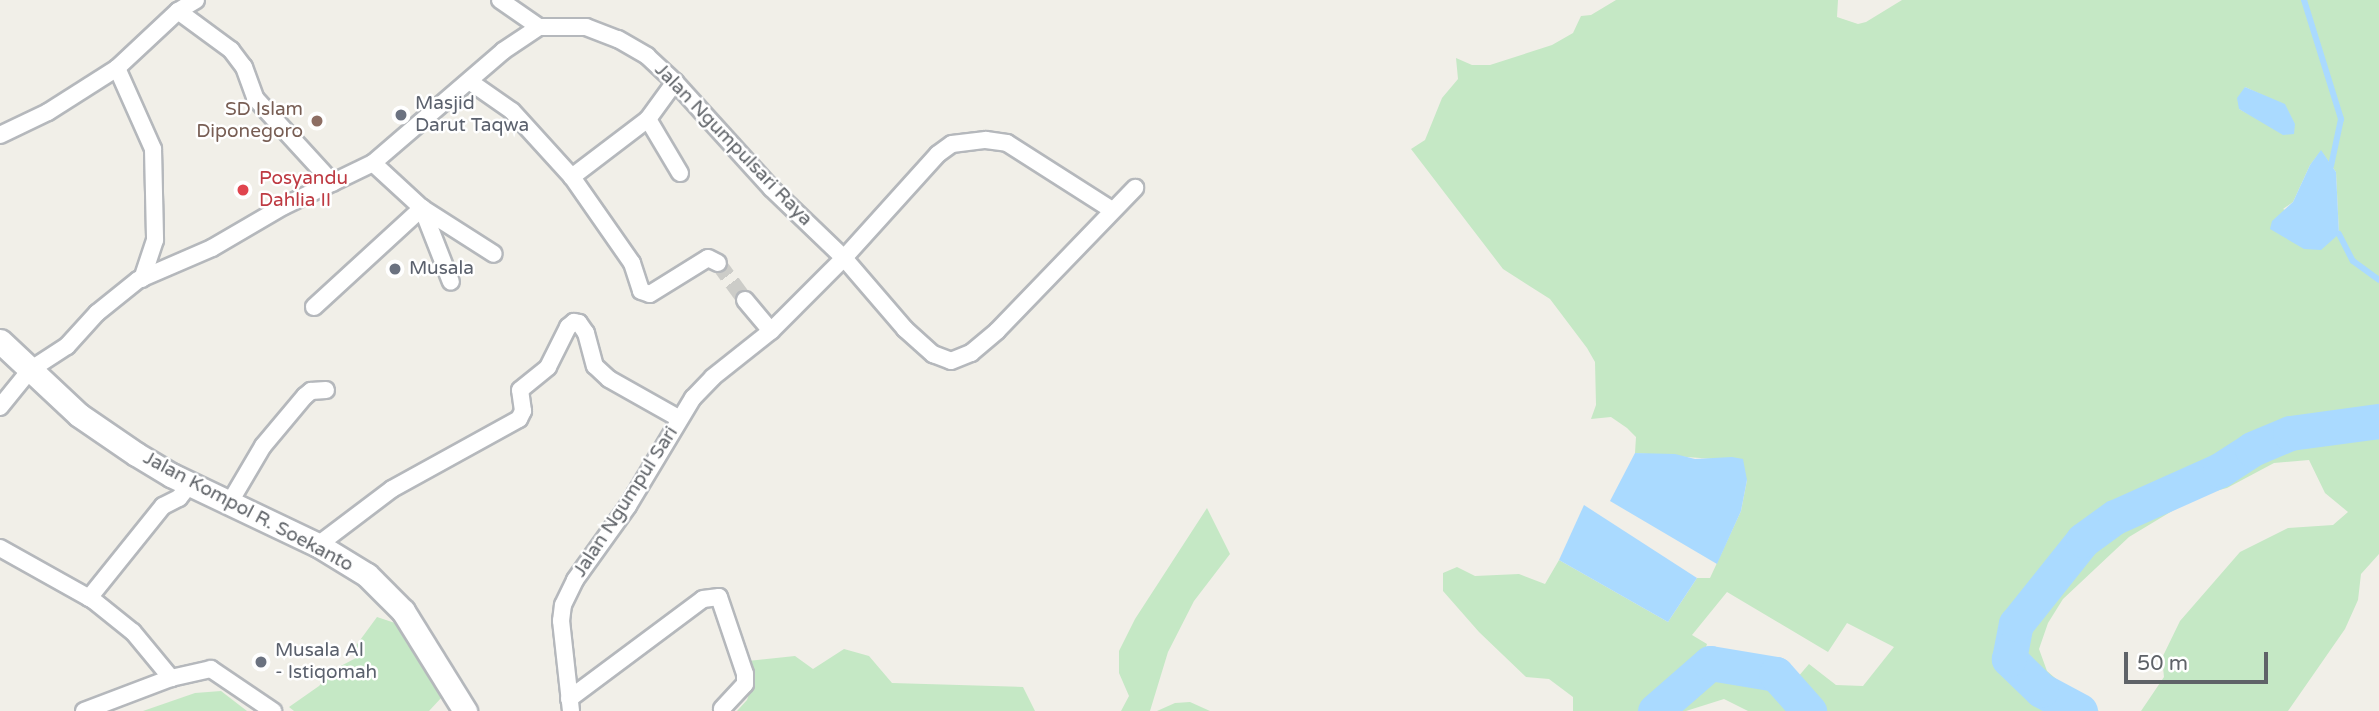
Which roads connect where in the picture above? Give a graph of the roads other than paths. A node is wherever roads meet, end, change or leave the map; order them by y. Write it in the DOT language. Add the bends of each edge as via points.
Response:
graph roads {
  1 [pos="197,0"];
  2 [pos="500,0"];
  3 [pos="178,11"];
  4 [pos="539,27"];
  5 [pos="117,68"];
  6 [pos="469,81"];
  7 [pos="675,82"];
  8 [pos="648,119"];
  9 [pos="0,135"];
  10 [pos="373,163"];
  11 [pos="680,173"];
  12 [pos="572,177"];
  13 [pos="333,183"];
  14 [pos="1135,188"];
  15 [pos="422,208"];
  16 [pos="1112,210"];
  17 [pos="494,254"];
  18 [pos="844,258"];
  19 [pos="718,264"];
  20 [pos="142,279"];
  21 [pos="451,282"];
  22 [pos="745,300"];
  23 [pos="314,307"];
  24 [pos="771,331"];
  25 [pos="0,341"];
  26 [pos="30,370"];
  27 [pos="326,390"];
  28 [pos="0,407"];
  29 [pos="680,419"];
  30 [pos="190,484"];
  31 [pos="230,502"];
  32 [pos="318,545"];
  33 [pos="0,548"];
  34 [pos="89,598"];
  35 [pos="171,678"];
  36 [pos="570,705"];
  37 [pos="722,709"];
  38 [pos="84,711"];
  39 [pos="273,711"];
  40 [pos="465,711"];
  1 -- 3 [label="street"];
  2 -- 4 [label="street"];
  3 -- 5 [label="street"];
  3 -- 13 [label="street" via="231,50 244,67 255,97"];
  4 -- 6 [label="street"];
  4 -- 7 [label="street, Jalan Ngumpulsari Raya" via="586,27 618,39 647,56"];
  5 -- 9 [label="street" via="48,112"];
  5 -- 20 [label="street" via="153,149 155,240"];
  6 -- 10 [label="street"];
  6 -- 12 [label="street" via="512,111"];
  7 -- 8 [label="street"];
  7 -- 18 [label="street, Jalan Ngumpulsari Raya" via="771,188"];
  8 -- 11 [label="street"];
  8 -- 12 [label="street"];
  10 -- 13 [label="street"];
  10 -- 15 [label="street"];
  12 -- 19 [label="street" via="632,263 641,291 650,294 708,258"];
  13 -- 20 [label="street" via="212,248"];
  14 -- 16 [label="street, Jalan Ngumpulsari Raya"];
  15 -- 17 [label="street"];
  15 -- 21 [label="street"];
  15 -- 23 [label="street"];
  16 -- 18 [label="street, Jalan Ngumpul Sari" via="1007,143 952,144 937,154"];
  16 -- 18 [label="street, Jalan Ngumpulsari Raya" via="998,331 971,353 951,361 933,354 905,329"];
  18 -- 24 [label="street, Jalan Ngumpul Sari"];
  20 -- 26 [label="street" via="97,313 66,346"];
  22 -- 24 [label="street"];
  24 -- 29 [label="street, Jalan Ngumpul Sari" via="713,377"];
  25 -- 26 [label="main road, Jalan Kompol R. Soekanto"];
  26 -- 28 [label="street"];
  26 -- 30 [label="main road, Jalan Kompol R. Soekanto" via="79,415"];
  27 -- 31 [label="street" via="305,396 263,446"];
  29 -- 32 [label="street" via="609,379 595,366 586,333 574,323 548,366 520,390 523,411 519,419 392,489"];
  29 -- 36 [label="street, Jalan Ngumpul Sari" via="563,605"];
  30 -- 31 [label="main road, Jalan Kompol R. Soekanto"];
  30 -- 34 [label="street" via="163,506"];
  31 -- 32 [label="main road, Jalan Kompol R. Soekanto"];
  32 -- 40 [label="main road, Jalan Kompol R. Soekanto" via="359,569 389,595"];
  33 -- 34 [label="street"];
  34 -- 35 [label="street" via="133,632"];
  35 -- 38 [label="street"];
  35 -- 39 [label="street" via="214,669"];
  36 -- 37 [label="street" via="703,599 719,597 745,674 745,684"];
}
